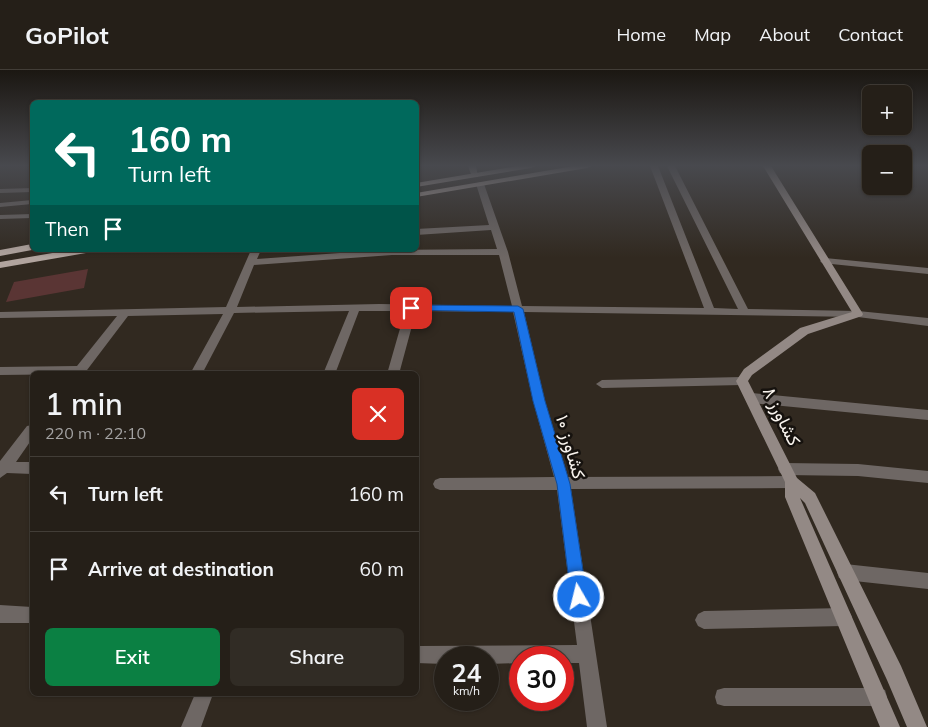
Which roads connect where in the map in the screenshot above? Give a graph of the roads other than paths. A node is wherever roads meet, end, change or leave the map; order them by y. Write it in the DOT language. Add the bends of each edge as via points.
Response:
graph roads {
  1 [pos="483,197"];
  2 [pos="673,197"];
  3 [pos="680,197"];
  4 [pos="786,197"];
  5 [pos="30,202"];
  6 [pos="0,205"];
  7 [pos="30,216"];
  8 [pos="0,217"];
  9 [pos="687,220"];
  10 [pos="494,227"];
  11 [pos="419,232"];
  12 [pos="30,247"];
  13 [pos="74,252"];
  14 [pos="255,252"];
  15 [pos="503,252"];
  16 [pos="0,253"];
  17 [pos="825,261"];
  18 [pos="252,262"];
  19 [pos="0,264"];
  20 [pos="928,271"];
  21 [pos="355,308"];
  22 [pos="411,308"];
  23 [pos="518,309"];
  24 [pos="710,311"];
  25 [pos="744,311"];
  26 [pos="229,312"];
  27 [pos="124,314"];
  28 [pos="858,314"];
  29 [pos="0,315"];
  30 [pos="928,322"];
  31 [pos="0,371"];
  32 [pos="30,371"];
  33 [pos="79,371"];
  34 [pos="198,371"];
  35 [pos="330,371"];
  36 [pos="393,371"];
  37 [pos="742,381"];
  38 [pos="602,384"];
  39 [pos="752,398"];
  40 [pos="928,415"];
  41 [pos="30,433"];
  42 [pos="30,468"];
  43 [pos="1,469"];
  44 [pos="788,475"];
  45 [pos="928,477"];
  46 [pos="440,484"];
  47 [pos="563,484"];
  48 [pos="823,570"];
  49 [pos="846,572"];
  50 [pos="928,581"];
  51 [pos="0,614"];
  52 [pos="30,615"];
  53 [pos="843,617"];
  54 [pos="704,620"];
  55 [pos="587,654"];
  56 [pos="419,655"];
  57 [pos="203,696"];
  58 [pos="724,697"];
  59 [pos="878,697"];
  60 [pos="191,727"];
  61 [pos="597,727"];
  62 [pos="890,727"];
  63 [pos="916,727"];
  1 -- 10 [label="street, کشاورز ۱۰"];
  2 -- 9 [label="street"];
  3 -- 9 [label="street"];
  4 -- 17 [label="street"];
  5 -- 6 [label="lane"];
  7 -- 8 [label="lane"];
  9 -- 24 [label="street"];
  9 -- 25 [label="street"];
  10 -- 11 [label="street"];
  10 -- 15 [label="street, کشاورز ۱۰"];
  12 -- 16 [label="main road"];
  13 -- 19 [label="main road"];
  14 -- 18 [label="street"];
  15 -- 18 [label="street" via="392,252"];
  15 -- 23 [label="street, کشاورز ۱۰"];
  17 -- 20 [label="street"];
  17 -- 28 [label="street"];
  18 -- 26 [label="street"];
  21 -- 22 [label="street"];
  21 -- 26 [label="street"];
  21 -- 35 [label="street"];
  22 -- 23 [label="street"];
  22 -- 36 [label="street"];
  23 -- 24 [label="street"];
  23 -- 47 [label="street, کشاورز ۱۰" via="539,401"];
  24 -- 25 [label="street"];
  25 -- 28 [label="street"];
  26 -- 27 [label="street"];
  26 -- 34 [label="street"];
  27 -- 29 [label="street"];
  27 -- 33 [label="street"];
  28 -- 30 [label="street"];
  28 -- 37 [label="street, کشاورز ۸" via="804,331 748,372"];
  31 -- 32 [label="street"];
  37 -- 38 [label="street"];
  37 -- 39 [label="street, کشاورز ۸"];
  39 -- 40 [label="street"];
  39 -- 44 [label="street, کشاورز ۸"];
  41 -- 43 [label="street"];
  42 -- 43 [label="street"];
  44 -- 45 [label="street" via="858,470"];
  44 -- 47 [label="street"];
  44 -- 48 [label="street, کشاورز ۸" via="792,497"];
  44 -- 49 [label="street" via="810,498"];
  46 -- 47 [label="street"];
  47 -- 55 [label="street, کشاورز ۱۰"];
  48 -- 49 [label="street"];
  48 -- 53 [label="street, کشاورز ۸"];
  49 -- 50 [label="street"];
  49 -- 63 [label="street"];
  51 -- 52 [label="street"];
  53 -- 54 [label="street"];
  53 -- 59 [label="street, کشاورز ۸"];
  55 -- 56 [label="street"];
  55 -- 61 [label="street, کشاورز ۱۰"];
  57 -- 60 [label="street"];
  58 -- 59 [label="street"];
  59 -- 62 [label="street, کشاورز ۸"];
}
